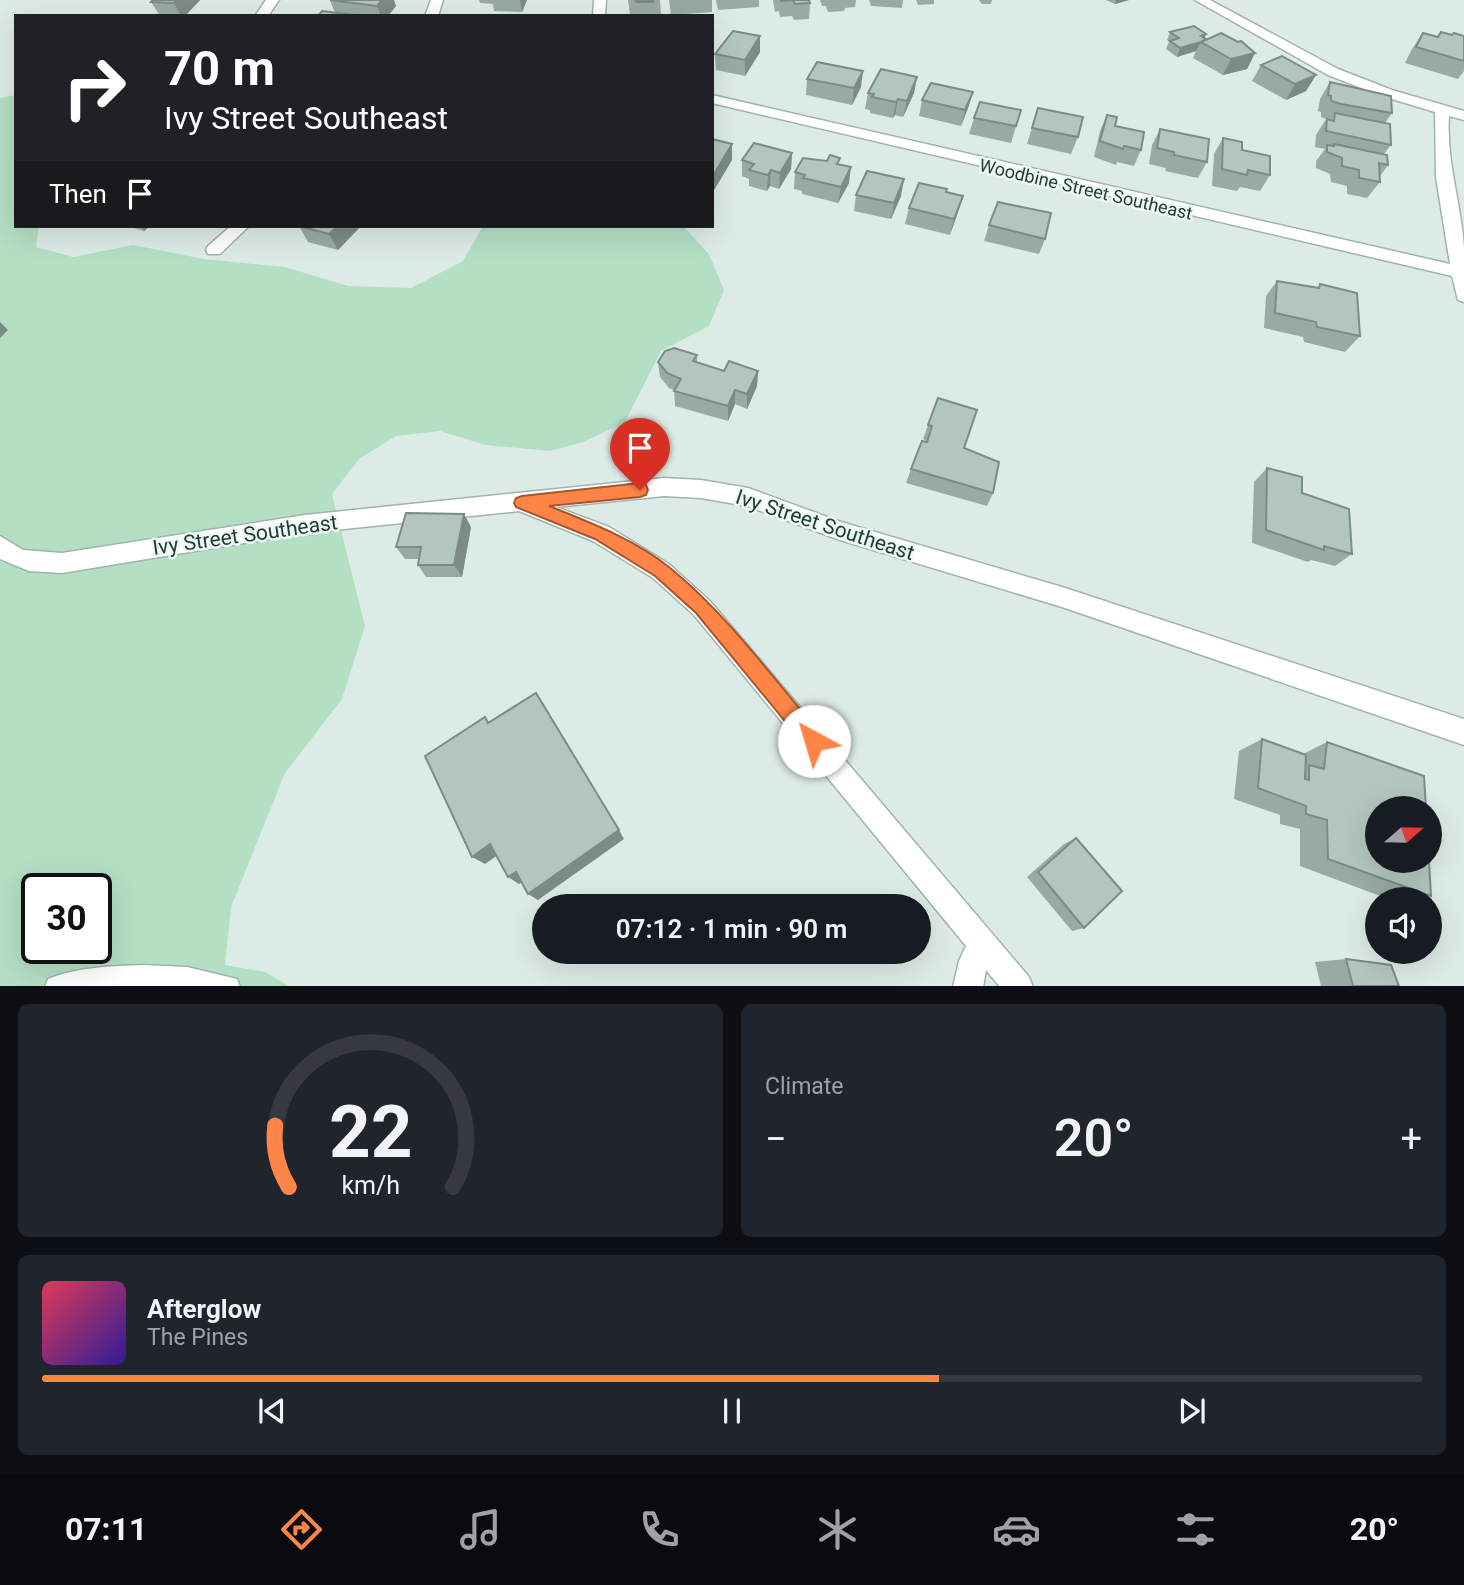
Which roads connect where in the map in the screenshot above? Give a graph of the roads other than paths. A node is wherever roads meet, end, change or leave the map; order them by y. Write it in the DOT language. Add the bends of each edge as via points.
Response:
graph roads {
  1 [pos="1200,0"];
  2 [pos="714,99"];
  3 [pos="1441,109"];
  4 [pos="1464,116"];
  5 [pos="238,228"];
  6 [pos="214,250"];
  7 [pos="1461,272"];
  8 [pos="1464,296"];
  9 [pos="522,503"];
  10 [pos="0,546"];
  11 [pos="1464,732"];
  12 [pos="984,945"];
  13 [pos="56,986"];
  14 [pos="229,986"];
  15 [pos="968,986"];
  16 [pos="1019,986"];
  1 -- 3 [label="street" via="1333,72"];
  2 -- 7 [label="street, Woodbine Street Southeast" via="941,156"];
  3 -- 4 [label="street"];
  3 -- 7 [label="street" via="1445,172"];
  5 -- 6 [label="street"];
  7 -- 8 [label="street"];
  9 -- 10 [label="street, Ivy Street Southeast" via="305,524 62,563 32,563"];
  9 -- 11 [label="street, Ivy Street Southeast" via="664,487 747,497"];
  9 -- 12 [label="street" via="601,534 661,571 702,607"];
  12 -- 15 [label="street" via="973,961"];
  12 -- 16 [label="street"];
  13 -- 14 [label="lane" via="145,976"];
}
